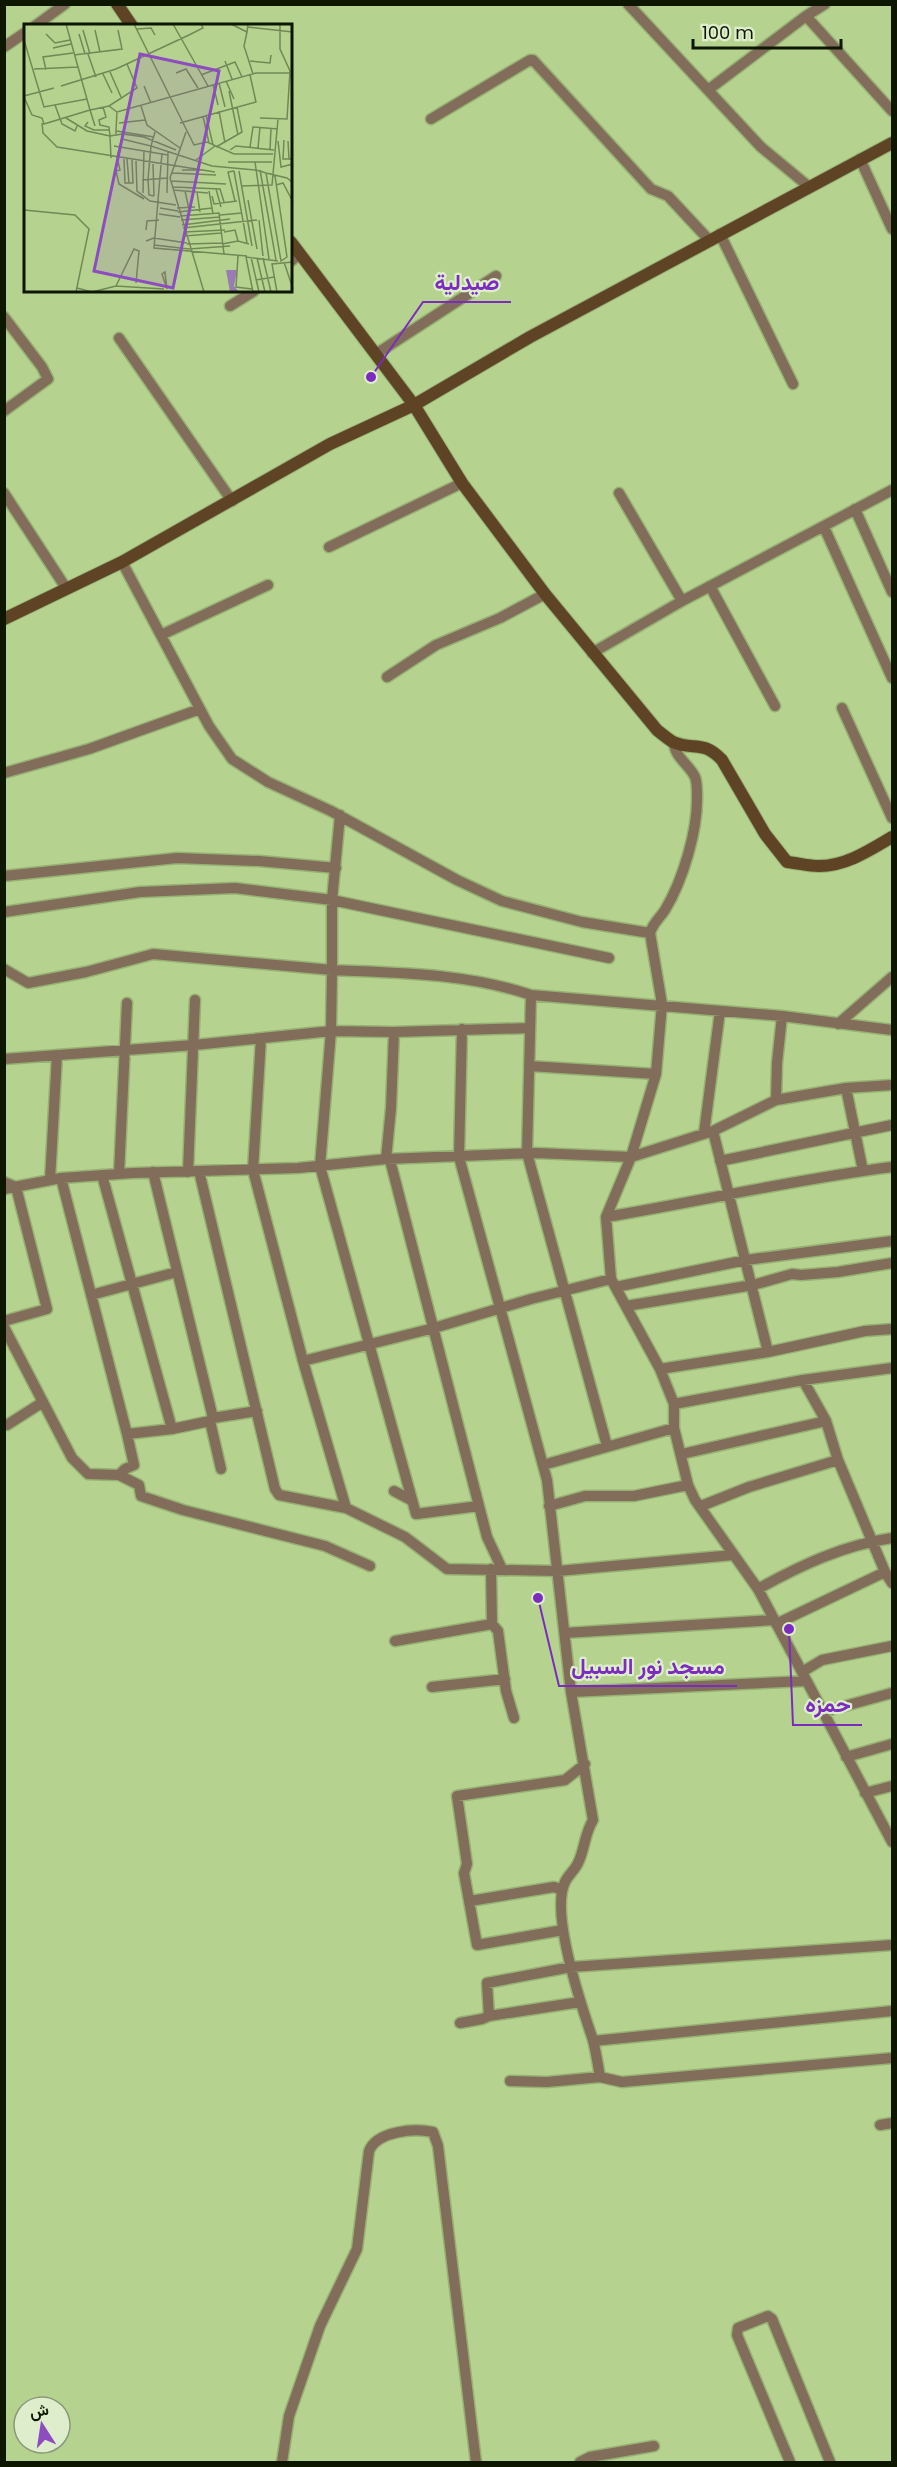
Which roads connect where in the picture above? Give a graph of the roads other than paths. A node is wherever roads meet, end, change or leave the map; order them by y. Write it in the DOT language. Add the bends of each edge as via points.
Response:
graph roads {
  1 [pos="64,4"];
  2 [pos="117,4"];
  3 [pos="628,4"];
  4 [pos="825,4"];
  5 [pos="806,16"];
  6 [pos="38,24"];
  7 [pos="131,24"];
  8 [pos="24,33"];
  9 [pos="4,47"];
  10 [pos="708,90"];
  11 [pos="892,111"];
  12 [pos="431,119"];
  13 [pos="892,142"];
  14 [pos="860,159"];
  15 [pos="808,186"];
  16 [pos="892,229"];
  17 [pos="715,237"];
  18 [pos="295,257"];
  19 [pos="496,276"];
  20 [pos="252,292"];
  21 [pos="230,306"];
  22 [pos="4,317"];
  23 [pos="119,338"];
  24 [pos="376,354"];
  25 [pos="793,384"];
  26 [pos="414,405"];
  27 [pos="4,411"];
  28 [pos="462,483"];
  29 [pos="892,490"];
  30 [pos="4,493"];
  31 [pos="619,493"];
  32 [pos="232,501"];
  33 [pos="855,509"];
  34 [pos="824,527"];
  35 [pos="329,548"];
  36 [pos="122,562"];
  37 [pos="268,585"];
  38 [pos="710,586"];
  39 [pos="66,588"];
  40 [pos="892,592"];
  41 [pos="544,594"];
  42 [pos="682,601"];
  43 [pos="4,619"];
  44 [pos="161,635"];
  45 [pos="592,653"];
  46 [pos="387,677"];
  47 [pos="892,678"];
  48 [pos="775,706"];
  49 [pos="842,708"];
  50 [pos="200,709"];
  51 [pos="674,742"];
  52 [pos="4,773"];
  53 [pos="340,815"];
  54 [pos="892,818"];
  55 [pos="892,837"];
  56 [pos="336,868"];
  57 [pos="4,876"];
  58 [pos="332,900"];
  59 [pos="4,912"];
  60 [pos="650,933"];
  61 [pos="609,958"];
  62 [pos="4,969"];
  63 [pos="332,970"];
  64 [pos="892,977"];
  65 [pos="531,995"];
  66 [pos="195,1000"];
  67 [pos="127,1004"];
  68 [pos="662,1004"];
  69 [pos="720,1011"];
  70 [pos="782,1016"];
  71 [pos="838,1024"];
  72 [pos="530,1028"];
  73 [pos="462,1029"];
  74 [pos="892,1030"];
  75 [pos="331,1031"];
  76 [pos="394,1032"];
  77 [pos="261,1038"];
  78 [pos="194,1045"];
  79 [pos="125,1049"];
  80 [pos="57,1055"];
  81 [pos="4,1059"];
  82 [pos="529,1066"];
  83 [pos="656,1074"];
  84 [pos="892,1085"];
  85 [pos="846,1088"];
  86 [pos="776,1100"];
  87 [pos="892,1125"];
  88 [pos="708,1132"];
  89 [pos="855,1132"];
  90 [pos="527,1153"];
  91 [pos="459,1157"];
  92 [pos="631,1157"];
  93 [pos="388,1160"];
  94 [pos="720,1161"];
  95 [pos="320,1166"];
  96 [pos="892,1167"];
  97 [pos="254,1170"];
  98 [pos="863,1171"];
  99 [pos="153,1172"];
  100 [pos="194,1172"];
  101 [pos="119,1174"];
  102 [pos="102,1175"];
  103 [pos="56,1179"];
  104 [pos="4,1182"];
  105 [pos="16,1187"];
  106 [pos="4,1189"];
  107 [pos="730,1196"];
  108 [pos="606,1217"];
  109 [pos="892,1241"];
  110 [pos="746,1260"];
  111 [pos="892,1263"];
  112 [pos="177,1272"];
  113 [pos="613,1283"];
  114 [pos="131,1284"];
  115 [pos="753,1285"];
  116 [pos="565,1289"];
  117 [pos="91,1295"];
  118 [pos="626,1306"];
  119 [pos="500,1309"];
  120 [pos="4,1321"];
  121 [pos="4,1327"];
  122 [pos="434,1328"];
  123 [pos="892,1329"];
  124 [pos="368,1344"];
  125 [pos="768,1352"];
  126 [pos="303,1361"];
  127 [pos="892,1368"];
  128 [pos="660,1369"];
  129 [pos="803,1380"];
  130 [pos="43,1402"];
  131 [pos="674,1404"];
  132 [pos="257,1411"];
  133 [pos="212,1420"];
  134 [pos="826,1421"];
  135 [pos="8,1425"];
  136 [pos="674,1428"];
  137 [pos="172,1429"];
  138 [pos="127,1434"];
  139 [pos="608,1446"];
  140 [pos="682,1454"];
  141 [pos="838,1460"];
  142 [pos="543,1465"];
  143 [pos="221,1469"];
  144 [pos="119,1475"];
  145 [pos="688,1485"];
  146 [pos="394,1491"];
  147 [pos="411,1500"];
  148 [pos="479,1506"];
  149 [pos="549,1506"];
  150 [pos="701,1506"];
  151 [pos="346,1508"];
  152 [pos="892,1538"];
  153 [pos="873,1541"];
  154 [pos="733,1555"];
  155 [pos="370,1566"];
  156 [pos="496,1569"];
  157 [pos="558,1571"];
  158 [pos="881,1575"];
  159 [pos="892,1584"];
  160 [pos="758,1588"];
  161 [pos="775,1622"];
  162 [pos="492,1624"];
  163 [pos="565,1633"];
  164 [pos="395,1641"];
  165 [pos="892,1646"];
  166 [pos="804,1677"];
  167 [pos="505,1679"];
  168 [pos="432,1687"];
  169 [pos="571,1692"];
  170 [pos="892,1693"];
  171 [pos="823,1712"];
  172 [pos="514,1718"];
  173 [pos="892,1744"];
  174 [pos="846,1757"];
  175 [pos="585,1764"];
  176 [pos="892,1786"];
  177 [pos="866,1793"];
  178 [pos="891,1836"];
  179 [pos="562,1890"];
  180 [pos="470,1901"];
  181 [pos="563,1930"];
  182 [pos="892,1946"];
  183 [pos="571,1967"];
  184 [pos="580,2002"];
  185 [pos="892,2011"];
  186 [pos="489,2016"];
  187 [pos="460,2023"];
  188 [pos="593,2041"];
  189 [pos="892,2058"];
  190 [pos="600,2077"];
  191 [pos="510,2081"];
  192 [pos="892,2123"];
  193 [pos="880,2125"];
  194 [pos="654,2446"];
  195 [pos="282,2463"];
  196 [pos="476,2463"];
  197 [pos="580,2463"];
  198 [pos="790,2463"];
  199 [pos="830,2463"];
  1 -- 6 [label="street"];
  2 -- 7 [label="street"];
  3 -- 10 [label="street"];
  4 -- 5 [label="street"];
  5 -- 10 [label="street"];
  5 -- 11 [label="street"];
  8 -- 9 [label="street"];
  10 -- 15 [label="street" via="761,147"];
  12 -- 17 [label="street" via="533,60 651,189 668,196"];
  13 -- 14 [label="street"];
  14 -- 15 [label="street"];
  14 -- 16 [label="street"];
  15 -- 17 [label="street"];
  17 -- 25 [label="street"];
  17 -- 26 [label="street"];
  18 -- 24 [label="street"];
  19 -- 24 [label="street"];
  20 -- 21 [label="street"];
  22 -- 27 [label="street" via="48,379"];
  23 -- 32 [label="street"];
  24 -- 26 [label="street"];
  26 -- 28 [label="street"];
  26 -- 32 [label="street" via="330,444"];
  28 -- 35 [label="street"];
  28 -- 41 [label="street"];
  29 -- 33 [label="street"];
  30 -- 39 [label="street"];
  31 -- 42 [label="street"];
  32 -- 36 [label="street"];
  33 -- 34 [label="street"];
  33 -- 40 [label="street"];
  34 -- 38 [label="street"];
  34 -- 47 [label="street"];
  36 -- 39 [label="street"];
  36 -- 44 [label="street"];
  37 -- 44 [label="street"];
  38 -- 42 [label="street"];
  38 -- 48 [label="street"];
  39 -- 43 [label="street"];
  41 -- 45 [label="street"];
  41 -- 46 [label="street" via="436,645"];
  42 -- 45 [label="street"];
  44 -- 50 [label="street"];
  45 -- 51 [label="street" via="657,730"];
  49 -- 54 [label="street"];
  50 -- 52 [label="street" via="89,749"];
  50 -- 53 [label="street" via="232,759 268,782"];
  51 -- 55 [label="street" via="713,750 787,862 820,866 841,862"];
  51 -- 60 [label="street" via="674,750 695,777 697,796 681,876"];
  53 -- 56 [label="street"];
  53 -- 60 [label="street" via="502,901 582,922"];
  56 -- 57 [label="street" via="177,858"];
  56 -- 58 [label="street"];
  58 -- 59 [label="street" via="235,888 140,892"];
  58 -- 61 [label="street"];
  58 -- 63 [label="street"];
  60 -- 68 [label="street"];
  62 -- 63 [label="street" via="28,983 153,954"];
  63 -- 65 [label="street" via="435,975 503,986"];
  63 -- 75 [label="street"];
  64 -- 71 [label="street"];
  65 -- 68 [label="street"];
  65 -- 72 [label="street"];
  66 -- 78 [label="street"];
  67 -- 79 [label="street"];
  68 -- 69 [label="street"];
  68 -- 83 [label="street"];
  69 -- 70 [label="street"];
  69 -- 88 [label="street"];
  70 -- 71 [label="street"];
  70 -- 86 [label="street"];
  71 -- 74 [label="street"];
  72 -- 73 [label="street"];
  72 -- 82 [label="street"];
  73 -- 76 [label="street"];
  73 -- 91 [label="street"];
  75 -- 76 [label="street"];
  75 -- 77 [label="street"];
  75 -- 95 [label="street"];
  76 -- 93 [label="street"];
  77 -- 78 [label="street"];
  77 -- 97 [label="street"];
  78 -- 79 [label="street"];
  78 -- 100 [label="street"];
  79 -- 80 [label="street"];
  79 -- 101 [label="street"];
  80 -- 81 [label="street"];
  80 -- 103 [label="street"];
  82 -- 83 [label="street"];
  82 -- 90 [label="street"];
  83 -- 92 [label="street"];
  84 -- 85 [label="street"];
  85 -- 86 [label="street"];
  85 -- 89 [label="street"];
  86 -- 88 [label="street"];
  87 -- 89 [label="street"];
  88 -- 92 [label="street"];
  88 -- 94 [label="street"];
  89 -- 94 [label="street"];
  89 -- 98 [label="street"];
  90 -- 91 [label="street"];
  90 -- 92 [label="street"];
  90 -- 116 [label="street"];
  91 -- 93 [label="street"];
  91 -- 119 [label="street"];
  92 -- 108 [label="street"];
  93 -- 95 [label="street"];
  93 -- 122 [label="street"];
  94 -- 107 [label="street"];
  95 -- 97 [label="street"];
  95 -- 124 [label="street"];
  96 -- 98 [label="street"];
  97 -- 100 [label="street"];
  97 -- 126 [label="street"];
  98 -- 107 [label="street"];
  99 -- 100 [label="street"];
  99 -- 101 [label="street"];
  99 -- 112 [label="street"];
  100 -- 132 [label="street"];
  101 -- 102 [label="street"];
  102 -- 103 [label="street"];
  102 -- 114 [label="street"];
  103 -- 105 [label="street"];
  103 -- 117 [label="street"];
  104 -- 105 [label="street"];
  105 -- 106 [label="street"];
  105 -- 120 [label="street" via="46,1309"];
  107 -- 108 [label="street"];
  107 -- 110 [label="street"];
  108 -- 113 [label="street"];
  109 -- 110 [label="street"];
  110 -- 113 [label="street"];
  110 -- 115 [label="street"];
  111 -- 115 [label="street" via="838,1272 792,1274"];
  112 -- 114 [label="street"];
  112 -- 133 [label="street"];
  113 -- 116 [label="street"];
  113 -- 118 [label="street"];
  114 -- 117 [label="street"];
  114 -- 137 [label="street"];
  115 -- 118 [label="street"];
  115 -- 125 [label="street"];
  116 -- 119 [label="street"];
  116 -- 139 [label="street"];
  117 -- 138 [label="street"];
  118 -- 128 [label="street"];
  119 -- 122 [label="street"];
  119 -- 142 [label="street"];
  121 -- 130 [label="street"];
  122 -- 124 [label="street"];
  122 -- 148 [label="street"];
  123 -- 125 [label="street"];
  124 -- 126 [label="street"];
  124 -- 147 [label="street"];
  125 -- 128 [label="street"];
  126 -- 151 [label="street"];
  127 -- 129 [label="street"];
  128 -- 131 [label="street"];
  129 -- 131 [label="street"];
  129 -- 134 [label="street"];
  130 -- 135 [label="street"];
  130 -- 144 [label="street" via="72,1458 88,1474"];
  131 -- 136 [label="street"];
  132 -- 133 [label="street"];
  132 -- 151 [label="street" via="279,1495"];
  133 -- 137 [label="street"];
  133 -- 143 [label="street"];
  134 -- 140 [label="street"];
  134 -- 141 [label="street"];
  136 -- 139 [label="street"];
  136 -- 140 [label="street"];
  137 -- 138 [label="street"];
  138 -- 144 [label="street" via="134,1465"];
  139 -- 142 [label="street"];
  140 -- 145 [label="street"];
  141 -- 150 [label="street" via="748,1487"];
  141 -- 153 [label="street"];
  142 -- 149 [label="street"];
  144 -- 155 [label="street" via="139,1485 141,1496 316,1543"];
  145 -- 149 [label="street" via="634,1496 585,1496"];
  145 -- 150 [label="street"];
  146 -- 147 [label="street"];
  147 -- 148 [label="street" via="416,1514"];
  148 -- 156 [label="street"];
  149 -- 157 [label="street"];
  150 -- 154 [label="street"];
  151 -- 156 [label="street" via="405,1537 447,1569"];
  152 -- 153 [label="street"];
  153 -- 158 [label="street"];
  153 -- 160 [label="street" via="802,1564"];
  154 -- 157 [label="street"];
  154 -- 160 [label="street"];
  156 -- 157 [label="street"];
  156 -- 162 [label="street"];
  157 -- 163 [label="street"];
  158 -- 159 [label="street"];
  158 -- 161 [label="street"];
  160 -- 161 [label="street"];
  161 -- 163 [label="street"];
  161 -- 166 [label="street"];
  162 -- 164 [label="street"];
  162 -- 167 [label="street" via="498,1631"];
  163 -- 169 [label="street"];
  165 -- 166 [label="street" via="822,1660"];
  166 -- 169 [label="street"];
  166 -- 171 [label="street"];
  167 -- 168 [label="street"];
  167 -- 172 [label="street"];
  169 -- 175 [label="street"];
  170 -- 171 [label="street"];
  171 -- 174 [label="street"];
  173 -- 174 [label="street"];
  174 -- 177 [label="street"];
  175 -- 179 [label="street" via="593,1820 586,1831 579,1863"];
  175 -- 180 [label="street" via="565,1780 457,1797"];
  176 -- 177 [label="street"];
  177 -- 178 [label="street"];
  179 -- 180 [label="street" via="554,1887"];
  179 -- 181 [label="street"];
  180 -- 181 [label="street" via="477,1945"];
  181 -- 183 [label="street"];
  182 -- 183 [label="street"];
  183 -- 184 [label="street"];
  183 -- 186 [label="street" via="487,1983"];
  184 -- 186 [label="street"];
  184 -- 188 [label="street"];
  185 -- 188 [label="street"];
  186 -- 187 [label="street"];
  188 -- 190 [label="street"];
  189 -- 190 [label="street" via="622,2082"];
  190 -- 191 [label="street"];
  192 -- 193 [label="street"];
  194 -- 197 [label="street" via="590,2457"];
  195 -- 196 [label="street" via="290,2416 320,2326 357,2249 372,2143 386,2135 424,2130 433,2132 438,2146"];
  198 -- 199 [label="street" via="737,2331 768,2316"];
}
